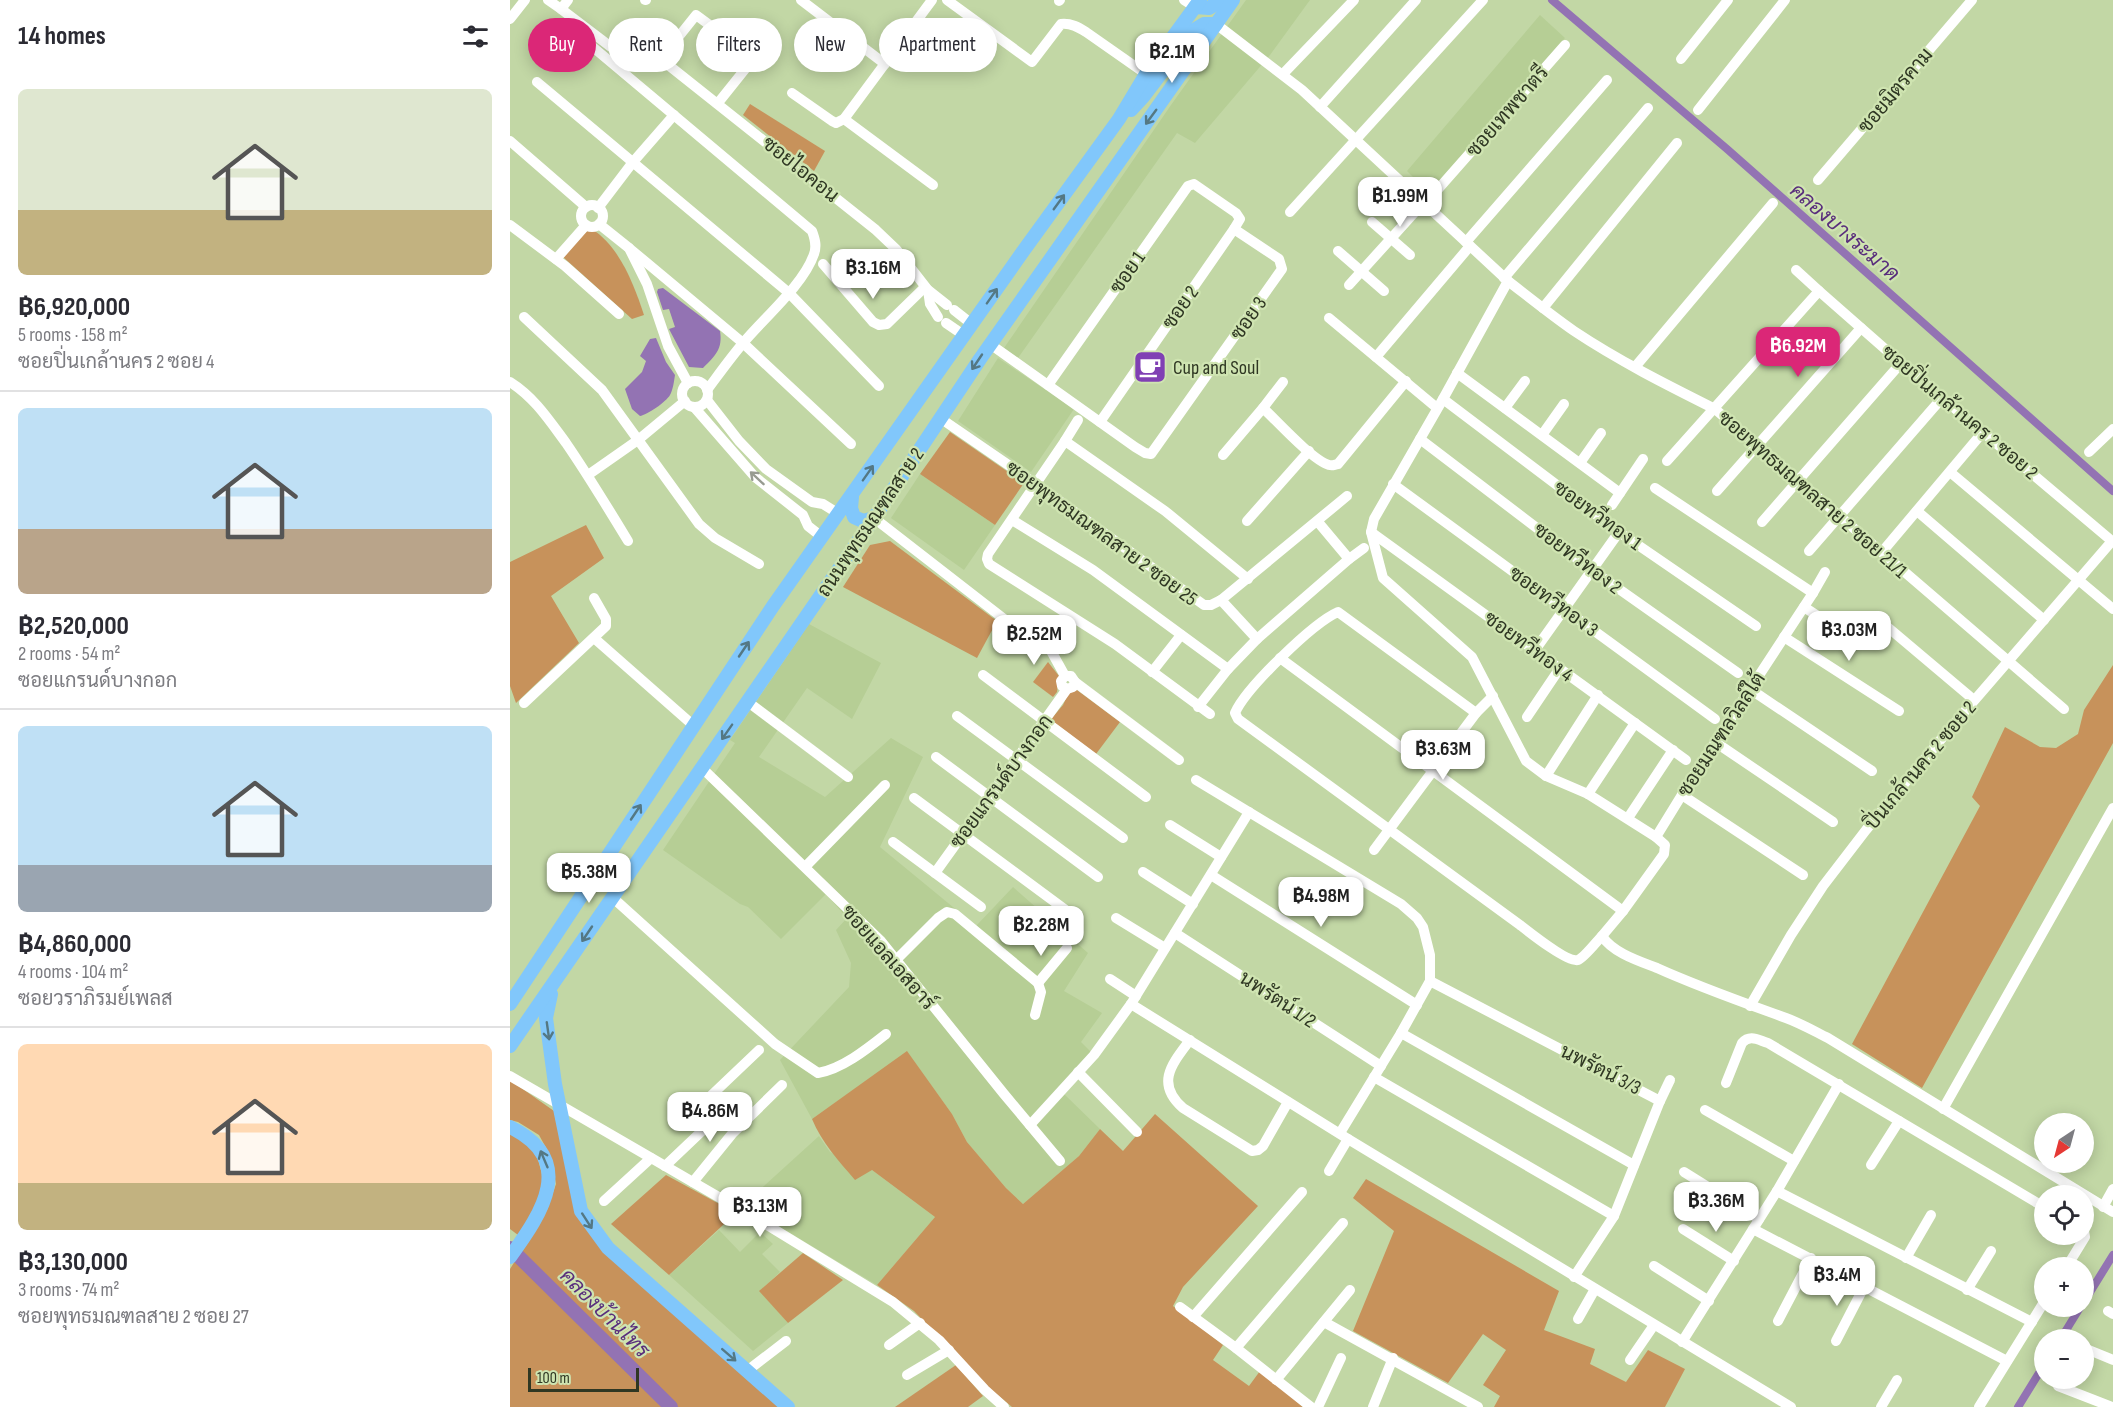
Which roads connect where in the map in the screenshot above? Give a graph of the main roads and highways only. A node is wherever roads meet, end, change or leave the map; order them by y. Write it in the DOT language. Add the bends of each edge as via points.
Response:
graph roads {
  1 [pos="1222,0"];
  2 [pos="1233,0"];
  3 [pos="1193,2"];
  4 [pos="1216,24"];
  5 [pos="1119,119"];
  6 [pos="1024,250"];
  7 [pos="1047,262"];
  8 [pos="852,496"];
  9 [pos="874,518"];
  10 [pos="558,932"];
  11 [pos="559,975"];
  12 [pos="510,996"];
  13 [pos="510,1004"];
  14 [pos="510,1046"];
  15 [pos="510,1127"];
  16 [pos="510,1257"];
  17 [pos="788,1407"];
  1 -- 3 [label="main road" via="1209,8"];
  2 -- 4 [label="main road, ถนนพุทธมณฑลสาย 2"];
  3 -- 5 [label="main road, ถนนพุทธมณฑลสาย 2"];
  4 -- 5 [label="main road" via="1204,24 1194,30 1143,97"];
  4 -- 7 [label="main road, ถนนพุทธมณฑลสาย 2, one-way"];
  6 -- 5 [label="main road, ถนนพุทธมณฑลสาย 2, one-way"];
  6 -- 7 [label="main road" via="1035,243 1043,244 1049,251"];
  8 -- 6 [label="main road, ถนนพุทธมณฑลสาย 2, one-way"];
  7 -- 9 [label="main road, ถนนพุทธมณฑลสาย 2, one-way"];
  8 -- 9 [label="main road" via="850,508 854,517 862,521"];
  10 -- 8 [label="main road, ถนนพุทธมณฑลสาย 2, one-way" via="773,606"];
  9 -- 11 [label="main road, ถนนพุทธมณฑลสาย 2, one-way"];
  10 -- 12 [label="main road"];
  10 -- 13 [label="main road, ถนนพุทธมณฑลสาย 2"];
  11 -- 14 [label="main road, ถนนพุทธมณฑลสาย 2"];
  11 -- 17 [label="main road, one-way" via="546,1018 581,1211 608,1248"];
  16 -- 15 [label="main road, one-way" via="546,1198 548,1169 533,1140"];
}
